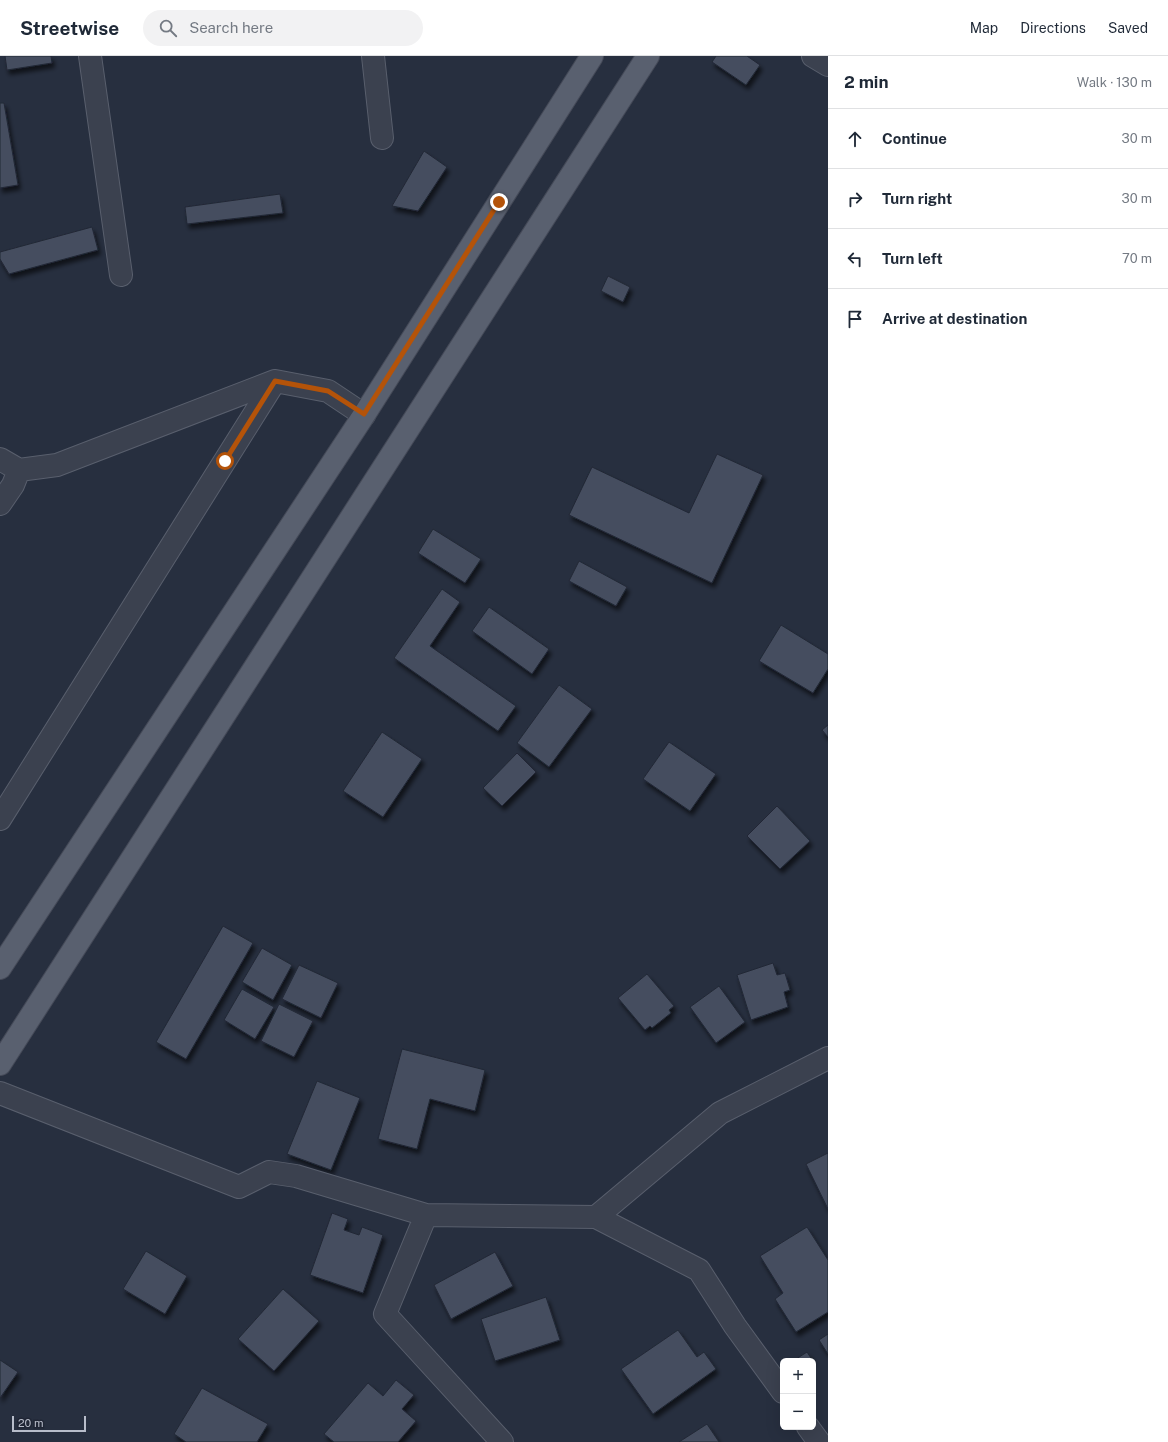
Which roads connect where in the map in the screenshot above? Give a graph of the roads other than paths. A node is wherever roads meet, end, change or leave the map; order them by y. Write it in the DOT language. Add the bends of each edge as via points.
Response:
graph roads {
  1 [pos="92,56"];
  2 [pos="373,56"];
  3 [pos="592,56"];
  4 [pos="648,56"];
  5 [pos="813,56"];
  6 [pos="828,65"];
  7 [pos="382,138"];
  8 [pos="121,275"];
  9 [pos="275,381"];
  10 [pos="364,414"];
  11 [pos="0,459"];
  12 [pos="19,470"];
  13 [pos="0,504"];
  14 [pos="0,819"];
  15 [pos="0,968"];
  16 [pos="828,1058"];
  17 [pos="0,1064"];
  18 [pos="0,1093"];
  19 [pos="426,1215"];
  20 [pos="596,1217"];
  21 [pos="780,1388"];
  22 [pos="810,1430"];
  23 [pos="502,1442"];
  24 [pos="819,1442"];
  1 -- 8 [label="street"];
  2 -- 7 [label="street"];
  3 -- 10 [label="main road"];
  4 -- 17 [label="main road"];
  5 -- 6 [label="street"];
  9 -- 10 [label="street" via="328,391"];
  9 -- 12 [label="street" via="57,465"];
  9 -- 14 [label="street"];
  10 -- 15 [label="main road"];
  11 -- 12 [label="street"];
  12 -- 13 [label="street" via="13,485"];
  16 -- 20 [label="street" via="720,1113"];
  18 -- 19 [label="street" via="239,1187 269,1172 296,1176"];
  19 -- 20 [label="street"];
  19 -- 23 [label="street" via="385,1314"];
  20 -- 21 [label="street" via="699,1270 735,1326"];
  22 -- 24 [label="street"];
}
